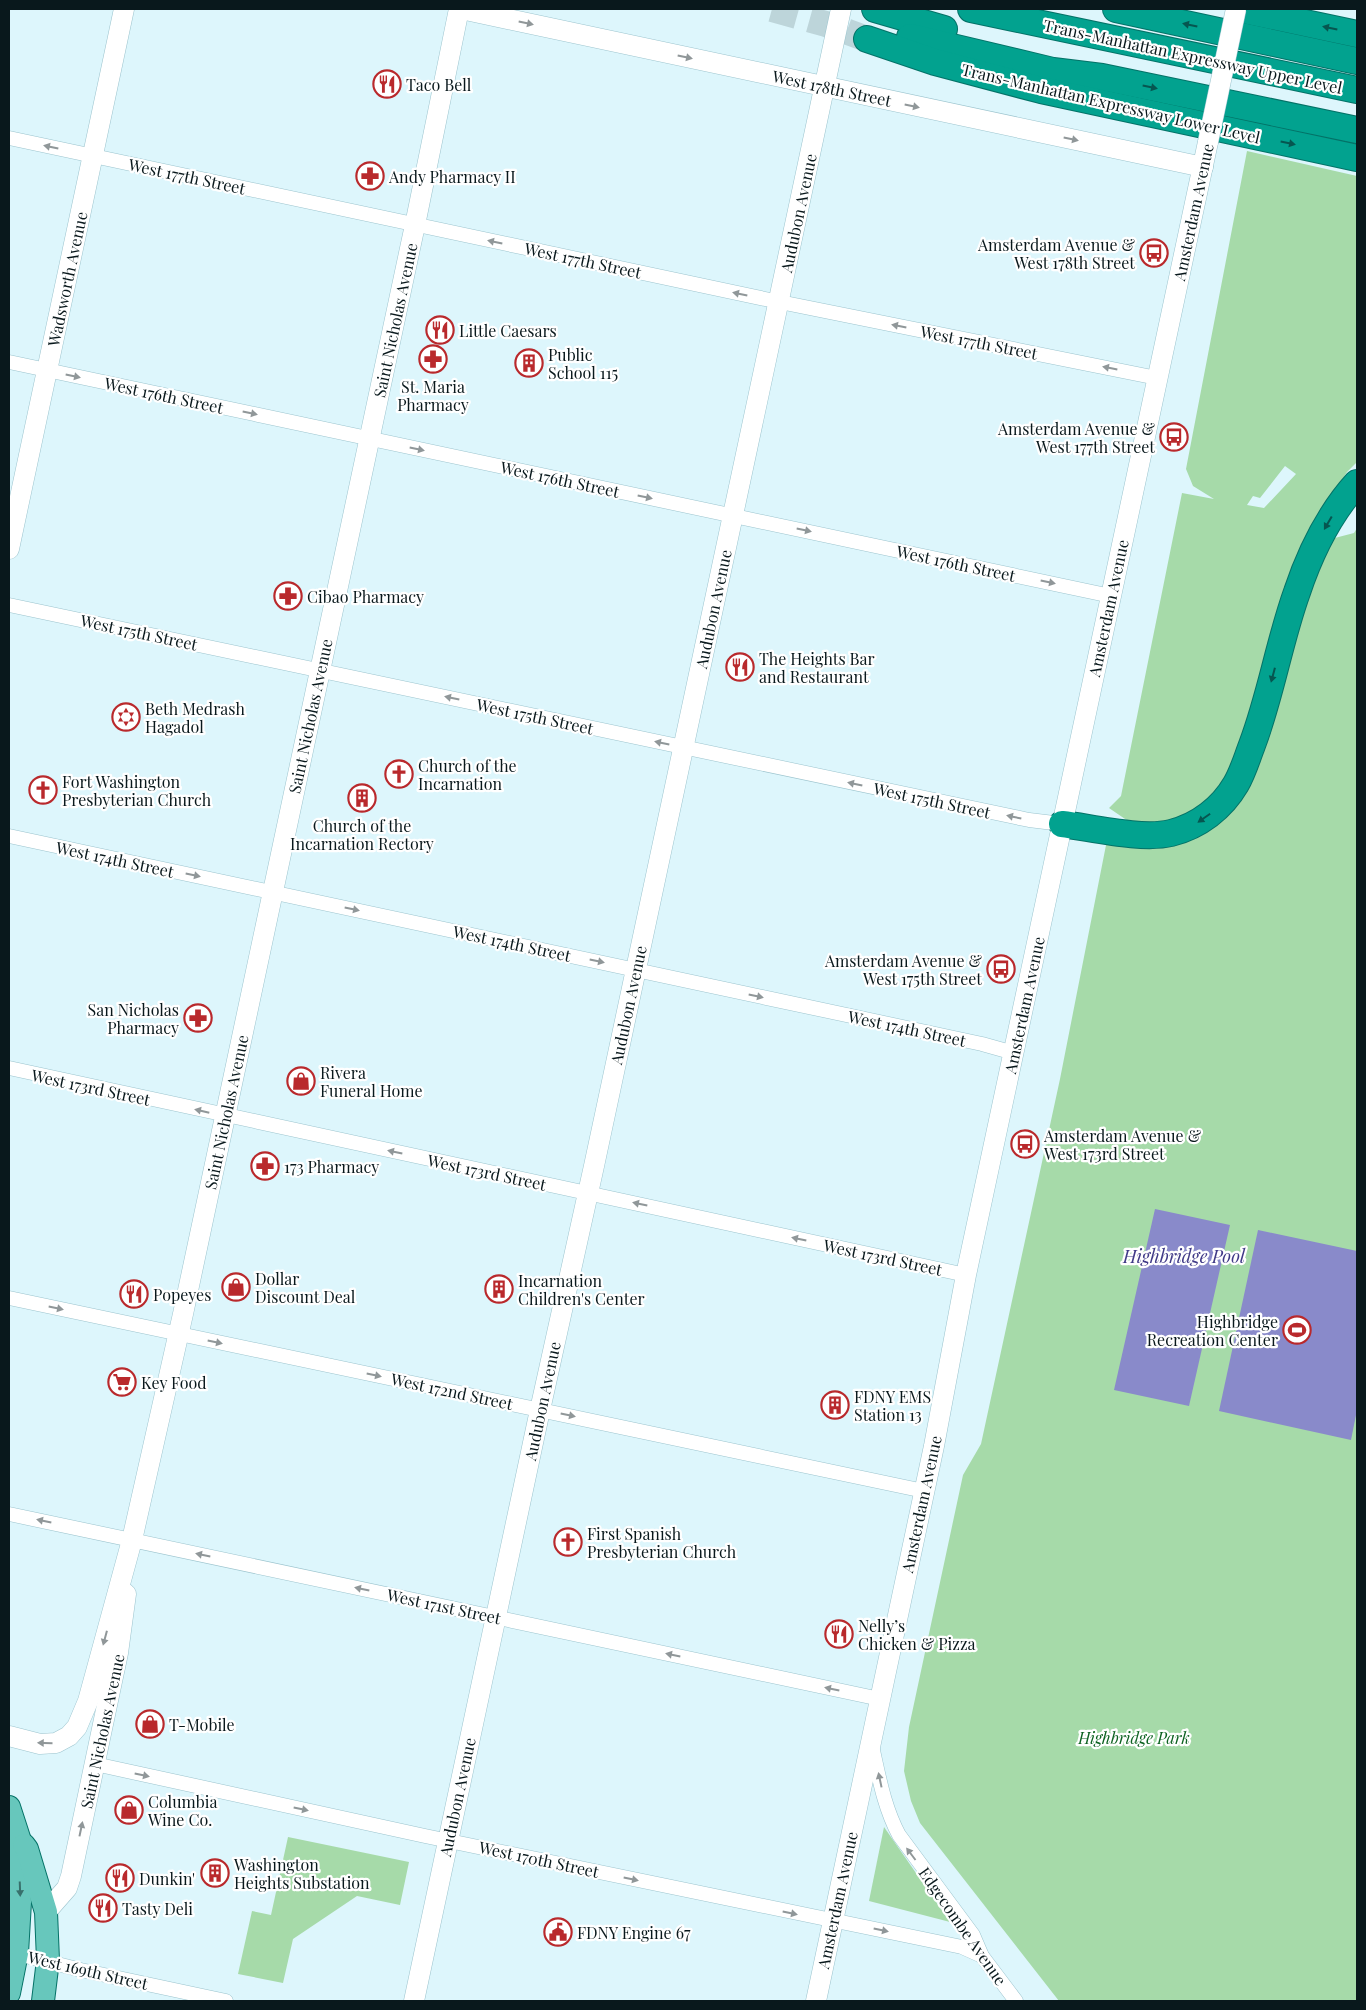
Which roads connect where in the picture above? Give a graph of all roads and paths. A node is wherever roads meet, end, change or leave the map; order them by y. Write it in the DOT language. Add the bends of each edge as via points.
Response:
graph roads {
  1 [pos="124,9"];
  2 [pos="460,9"];
  3 [pos="841,9"];
  4 [pos="971,9"];
  5 [pos="1116,9"];
  6 [pos="1238,9"];
  7 [pos="870,25"];
  8 [pos="1357,34"];
  9 [pos="1228,48"];
  10 [pos="1357,60"];
  11 [pos="1299,64"];
  12 [pos="1357,70"];
  13 [pos="1357,82"];
  14 [pos="825,87"];
  15 [pos="1357,90"];
  16 [pos="1353,131"];
  17 [pos="9,138"];
  18 [pos="93,155"];
  19 [pos="1357,158"];
  20 [pos="1202,167"];
  21 [pos="415,225"];
  22 [pos="779,302"];
  23 [pos="9,362"];
  24 [pos="47,371"];
  25 [pos="1158,378"];
  26 [pos="370,439"];
  27 [pos="1357,483"];
  28 [pos="733,516"];
  29 [pos="9,549"];
  30 [pos="1111,596"];
  31 [pos="9,606"];
  32 [pos="320,670"];
  33 [pos="683,748"];
  34 [pos="1062,824"];
  35 [pos="9,836"];
  36 [pos="272,892"];
  37 [pos="636,970"];
  38 [pos="1014,1053"];
  39 [pos="9,1068"];
  40 [pos="225,1116"];
  41 [pos="588,1193"];
  42 [pos="966,1275"];
  43 [pos="9,1298"];
  44 [pos="178,1334"];
  45 [pos="540,1410"];
  46 [pos="924,1492"];
  47 [pos="9,1514"];
  48 [pos="132,1540"];
  49 [pos="496,1616"];
  50 [pos="880,1699"];
  51 [pos="9,1736"];
  52 [pos="871,1740"];
  53 [pos="95,1764"];
  54 [pos="9,1807"];
  55 [pos="20,1841"];
  56 [pos="448,1841"];
  57 [pos="46,1912"];
  58 [pos="833,1921"];
  59 [pos="13,1953"];
  60 [pos="982,1956"];
  61 [pos="48,1960"];
  62 [pos="9,1993"];
  63 [pos="43,2001"];
  64 [pos="226,2001"];
  65 [pos="414,2001"];
  66 [pos="816,2001"];
  67 [pos="1016,2001"];
  1 -- 18 [label="main road, Wadsworth Avenue"];
  2 -- 14 [label="main road, West 178th Street, one-way"];
  2 -- 21 [label="main road, Saint Nicholas Avenue"];
  3 -- 14 [label="main road, Audubon Avenue"];
  4 -- 15 [label="highway, Trans-Manhattan Expressway Upper Level"];
  10 -- 5 [label="highway, Trans-Manhattan Expressway Upper Level, one-way"];
  8 -- 6 [label="highway, one-way"];
  6 -- 9 [label="main road, Amsterdam Avenue, bridge"];
  7 -- 16 [label="highway, one-way"];
  7 -- 19 [label="highway, Trans-Manhattan Expressway Lower Level, one-way" via="935,62 1041,90"];
  9 -- 11 [label="highway"];
  9 -- 20 [label="main road, Amsterdam Avenue, bridge"];
  11 -- 12 [label="highway" via="1333,64"];
  11 -- 13 [label="highway"];
  14 -- 20 [label="main road, West 178th Street, one-way"];
  14 -- 22 [label="main road, Audubon Avenue"];
  18 -- 17 [label="street, West 177th Street, one-way"];
  18 -- 21 [label="street, West 177th Street"];
  18 -- 24 [label="main road, Wadsworth Avenue"];
  20 -- 25 [label="main road, Amsterdam Avenue"];
  22 -- 21 [label="street, West 177th Street, one-way"];
  21 -- 26 [label="main road, Saint Nicholas Avenue"];
  25 -- 22 [label="street, West 177th Street, one-way"];
  22 -- 28 [label="main road, Audubon Avenue"];
  23 -- 24 [label="street, West 176th Street"];
  24 -- 26 [label="street, West 176th Street, one-way"];
  24 -- 29 [label="main road, Wadsworth Avenue"];
  25 -- 30 [label="main road, Amsterdam Avenue"];
  26 -- 28 [label="street, West 176th Street, one-way"];
  26 -- 32 [label="main road, Saint Nicholas Avenue"];
  27 -- 34 [label="highway, one-way" via="1331,518 1302,577 1260,724 1240,776 1224,800 1204,819 1169,834 1145,835"];
  28 -- 30 [label="street, West 176th Street, one-way"];
  28 -- 33 [label="main road, Audubon Avenue"];
  30 -- 34 [label="main road, Amsterdam Avenue"];
  31 -- 32 [label="street, West 175th Street"];
  33 -- 32 [label="street, West 175th Street, one-way"];
  32 -- 36 [label="main road, Saint Nicholas Avenue"];
  34 -- 33 [label="street, West 175th Street, one-way" via="1029,820"];
  33 -- 37 [label="main road, Audubon Avenue"];
  34 -- 38 [label="main road, Amsterdam Avenue"];
  35 -- 36 [label="street, West 174th Street, one-way"];
  36 -- 37 [label="street, West 174th Street, one-way"];
  36 -- 40 [label="main road, Saint Nicholas Avenue"];
  37 -- 38 [label="street, West 174th Street, one-way"];
  37 -- 41 [label="main road, Audubon Avenue"];
  38 -- 42 [label="main road, Amsterdam Avenue"];
  40 -- 39 [label="street, West 173rd Street, one-way"];
  41 -- 40 [label="street, West 173rd Street, one-way"];
  40 -- 44 [label="main road, Saint Nicholas Avenue"];
  42 -- 41 [label="street, West 173rd Street, one-way"];
  41 -- 45 [label="main road, Audubon Avenue"];
  42 -- 46 [label="main road, Amsterdam Avenue"];
  43 -- 44 [label="street, West 172nd Street, one-way"];
  44 -- 45 [label="street, West 172nd Street, one-way"];
  44 -- 48 [label="main road, Saint Nicholas Avenue"];
  45 -- 46 [label="street, West 172nd Street, one-way"];
  45 -- 49 [label="main road, Audubon Avenue"];
  46 -- 50 [label="main road, Amsterdam Avenue"];
  48 -- 47 [label="street, West 171st Street, one-way"];
  49 -- 48 [label="street, West 171st Street, one-way"];
  48 -- 51 [label="main road, Saint Nicholas Avenue, one-way" via="88,1701 77,1727 56,1743 40,1744"];
  48 -- 53 [label="main road, Saint Nicholas Avenue" via="124,1622"];
  50 -- 49 [label="street, West 171st Street, one-way"];
  49 -- 56 [label="main road, Audubon Avenue"];
  50 -- 52 [label="main road, Amsterdam Avenue"];
  52 -- 58 [label="main road, Amsterdam Avenue"];
  60 -- 52 [label="street, Edgecombe Avenue, one-way" via="973,1935 890,1820"];
  53 -- 56 [label="street, West 170th Street, one-way"];
  57 -- 53 [label="main road, Saint Nicholas Avenue, one-way" via="67,1888"];
  54 -- 55 [label="main road"];
  55 -- 57 [label="main road" via="27,1849"];
  55 -- 59 [label="main road, one-way" via="20,1902"];
  56 -- 58 [label="street, West 170th Street, one-way"];
  56 -- 65 [label="main road, Audubon Avenue"];
  57 -- 61 [label="main road"];
  58 -- 60 [label="street, West 170th Street, one-way" via="962,1947"];
  58 -- 66 [label="main road, Amsterdam Avenue"];
  59 -- 61 [label="street, West 169th Street"];
  59 -- 62 [label="main road"];
  60 -- 67 [label="street, Edgecombe Avenue"];
  61 -- 63 [label="main road"];
  61 -- 64 [label="street, West 169th Street"];
}
